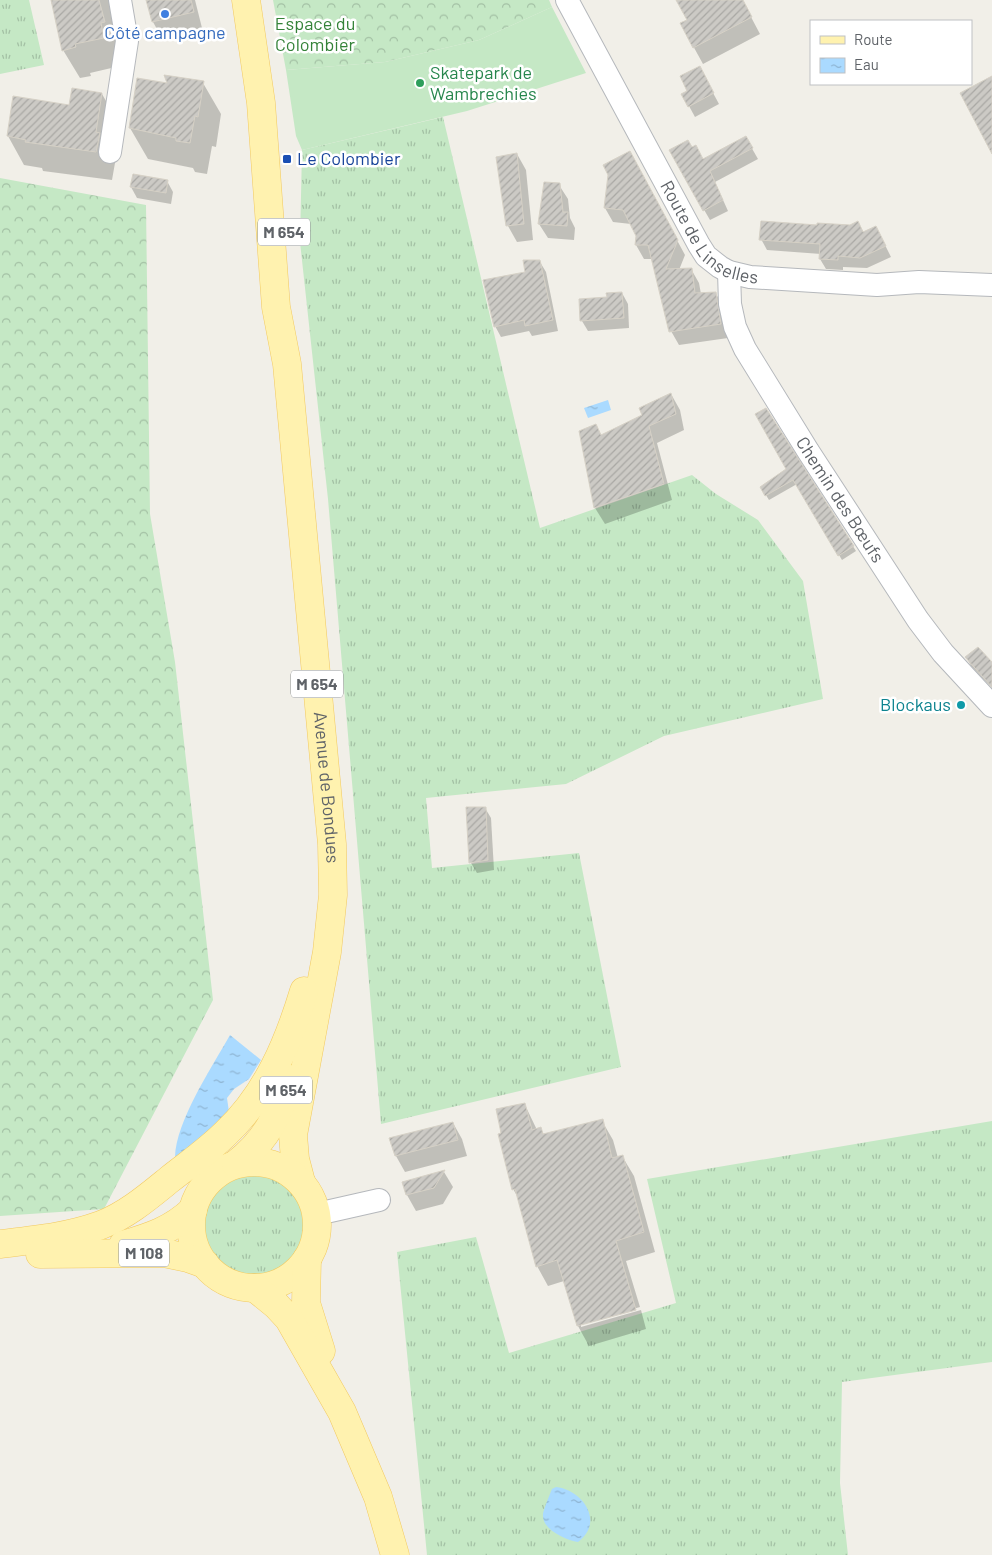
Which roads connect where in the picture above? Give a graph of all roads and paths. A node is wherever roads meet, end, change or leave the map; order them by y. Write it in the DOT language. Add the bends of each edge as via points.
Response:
graph roads {
  1 [pos="120,0"];
  2 [pos="246,0"];
  3 [pos="568,0"];
  4 [pos="110,152"];
  5 [pos="729,272"];
  6 [pos="992,285"];
  7 [pos="992,706"];
  8 [pos="332,863"];
  9 [pos="317,1004"];
  10 [pos="236,1164"];
  11 [pos="301,1182"];
  12 [pos="378,1200"];
  13 [pos="193,1210"];
  14 [pos="316,1214"];
  15 [pos="0,1244"];
  16 [pos="81,1252"];
  17 [pos="0,1256"];
  18 [pos="307,1259"];
  19 [pos="204,1264"];
  20 [pos="255,1288"];
  21 [pos="342,1412"];
  22 [pos="395,1555"];
  1 -- 4 [label="street" via="127,41"];
  2 -- 8 [label="main road, Avenue de Bondues / M 654" via="261,103 277,152 290,297 287,364"];
  3 -- 5 [label="street, Route de Linselles" via="699,245 706,256"];
  5 -- 6 [label="street, Route de Linselles" via="764,279 877,285 919,282"];
  5 -- 7 [label="street, Chemin des Bœufs" via="730,304 745,349 918,620"];
  8 -- 9 [label="main road, Avenue de Bondues / M 654" via="332,916"];
  8 -- 15 [label="main road" via="315,947 292,1031 270,1078 236,1123 142,1202 115,1219 63,1236"];
  9 -- 10 [label="main road, Avenue de Bondues / M 654" via="267,1134"];
  9 -- 11 [label="main road, Avenue de Bondues / M 654" via="294,1135 295,1159"];
  10 -- 11 [label="main road" via="266,1163 285,1170"];
  10 -- 13 [label="main road" via="219,1172 205,1185"];
  11 -- 14 [label="main road" via="311,1197"];
  12 -- 14 [label="street"];
  13 -- 16 [label="main road, M 108" via="172,1227 149,1238"];
  13 -- 19 [label="main road" via="193,1239"];
  14 -- 18 [label="main road" via="315,1242"];
  16 -- 17 [label="main road, M 108"];
  16 -- 19 [label="main road, M 108" via="164,1253"];
  18 -- 20 [label="main road" via="294,1275"];
  18 -- 21 [label="main road" via="305,1293 309,1312"];
  19 -- 20 [label="main road" via="227,1282"];
  20 -- 21 [label="main road" via="283,1312 295,1328"];
  21 -- 22 [label="main road" via="378,1496"];
}
